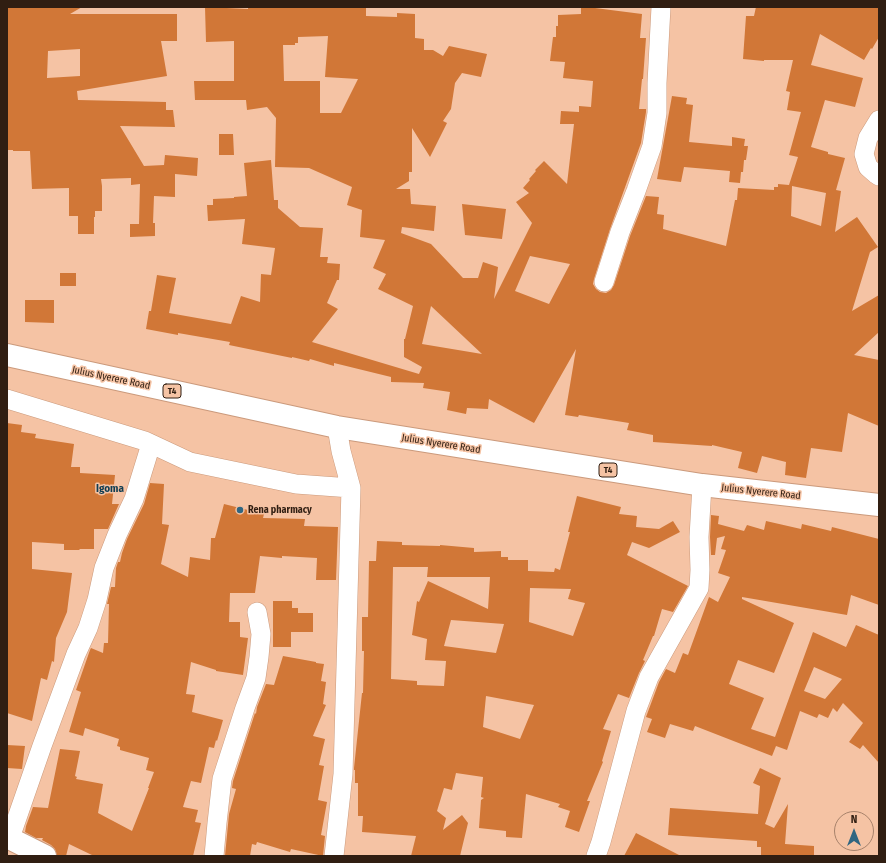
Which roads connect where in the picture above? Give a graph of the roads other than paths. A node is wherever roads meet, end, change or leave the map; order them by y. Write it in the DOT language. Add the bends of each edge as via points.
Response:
graph roads {
  1 [pos="661,7"];
  2 [pos="879,120"];
  3 [pos="879,176"];
  4 [pos="604,282"];
  5 [pos="7,355"];
  6 [pos="7,399"];
  7 [pos="337,428"];
  8 [pos="151,444"];
  9 [pos="702,485"];
  10 [pos="351,488"];
  11 [pos="879,505"];
  12 [pos="257,612"];
  13 [pos="8,838"];
  14 [pos="45,856"];
  15 [pos="214,856"];
  16 [pos="334,856"];
  17 [pos="596,856"];
  1 -- 4 [label="street" via="657,113 652,146"];
  2 -- 3 [label="street" via="868,138 864,154 868,166"];
  5 -- 7 [label="main road, Julius Nyerere Road / T4"];
  6 -- 8 [label="street"];
  7 -- 9 [label="main road, Julius Nyerere Road / T4"];
  7 -- 10 [label="street"];
  8 -- 10 [label="street" via="190,462 296,484"];
  8 -- 13 [label="street" via="134,499 104,568 88,628"];
  9 -- 11 [label="main road, Julius Nyerere Road / T4"];
  9 -- 17 [label="street" via="699,588 649,677 636,711"];
  10 -- 16 [label="street" via="343,774"];
  12 -- 15 [label="street" via="260,634 256,678 222,779"];
  13 -- 14 [label="main road"];
}
